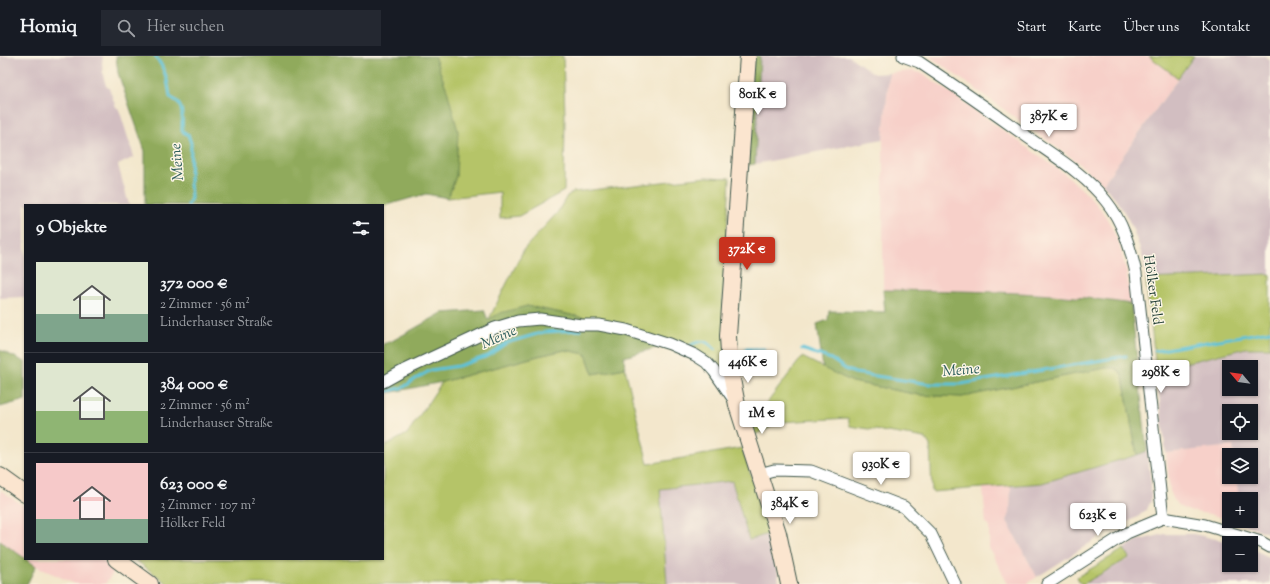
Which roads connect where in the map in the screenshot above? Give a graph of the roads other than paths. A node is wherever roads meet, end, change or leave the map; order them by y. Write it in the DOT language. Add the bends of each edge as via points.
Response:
graph roads {
  1 [pos="748,56"];
  2 [pos="903,56"];
  3 [pos="384,381"];
  4 [pos="737,405"];
  5 [pos="760,474"];
  6 [pos="0,476"];
  7 [pos="24,493"];
  8 [pos="1163,518"];
  9 [pos="1270,547"];
  10 [pos="117,560"];
  11 [pos="150,584"];
  12 [pos="788,584"];
  13 [pos="955,584"];
  14 [pos="1047,584"];
  1 -- 4 [label="main road" via="728,336 730,369"];
  2 -- 8 [label="street, Hölker Feld" via="919,62 1065,163 1106,201 1120,222 1130,246 1136,273"];
  3 -- 4 [label="street" via="495,328 518,321 540,319 626,330 670,344 706,362"];
  4 -- 5 [label="main road"];
  5 -- 12 [label="main road" via="778,533"];
  5 -- 13 [label="street" via="774,470 811,471 904,507 931,534"];
  6 -- 7 [label="main road"];
  8 -- 9 [label="street" via="1205,525"];
  8 -- 14 [label="street" via="1127,533"];
  10 -- 11 [label="main road"];
}
